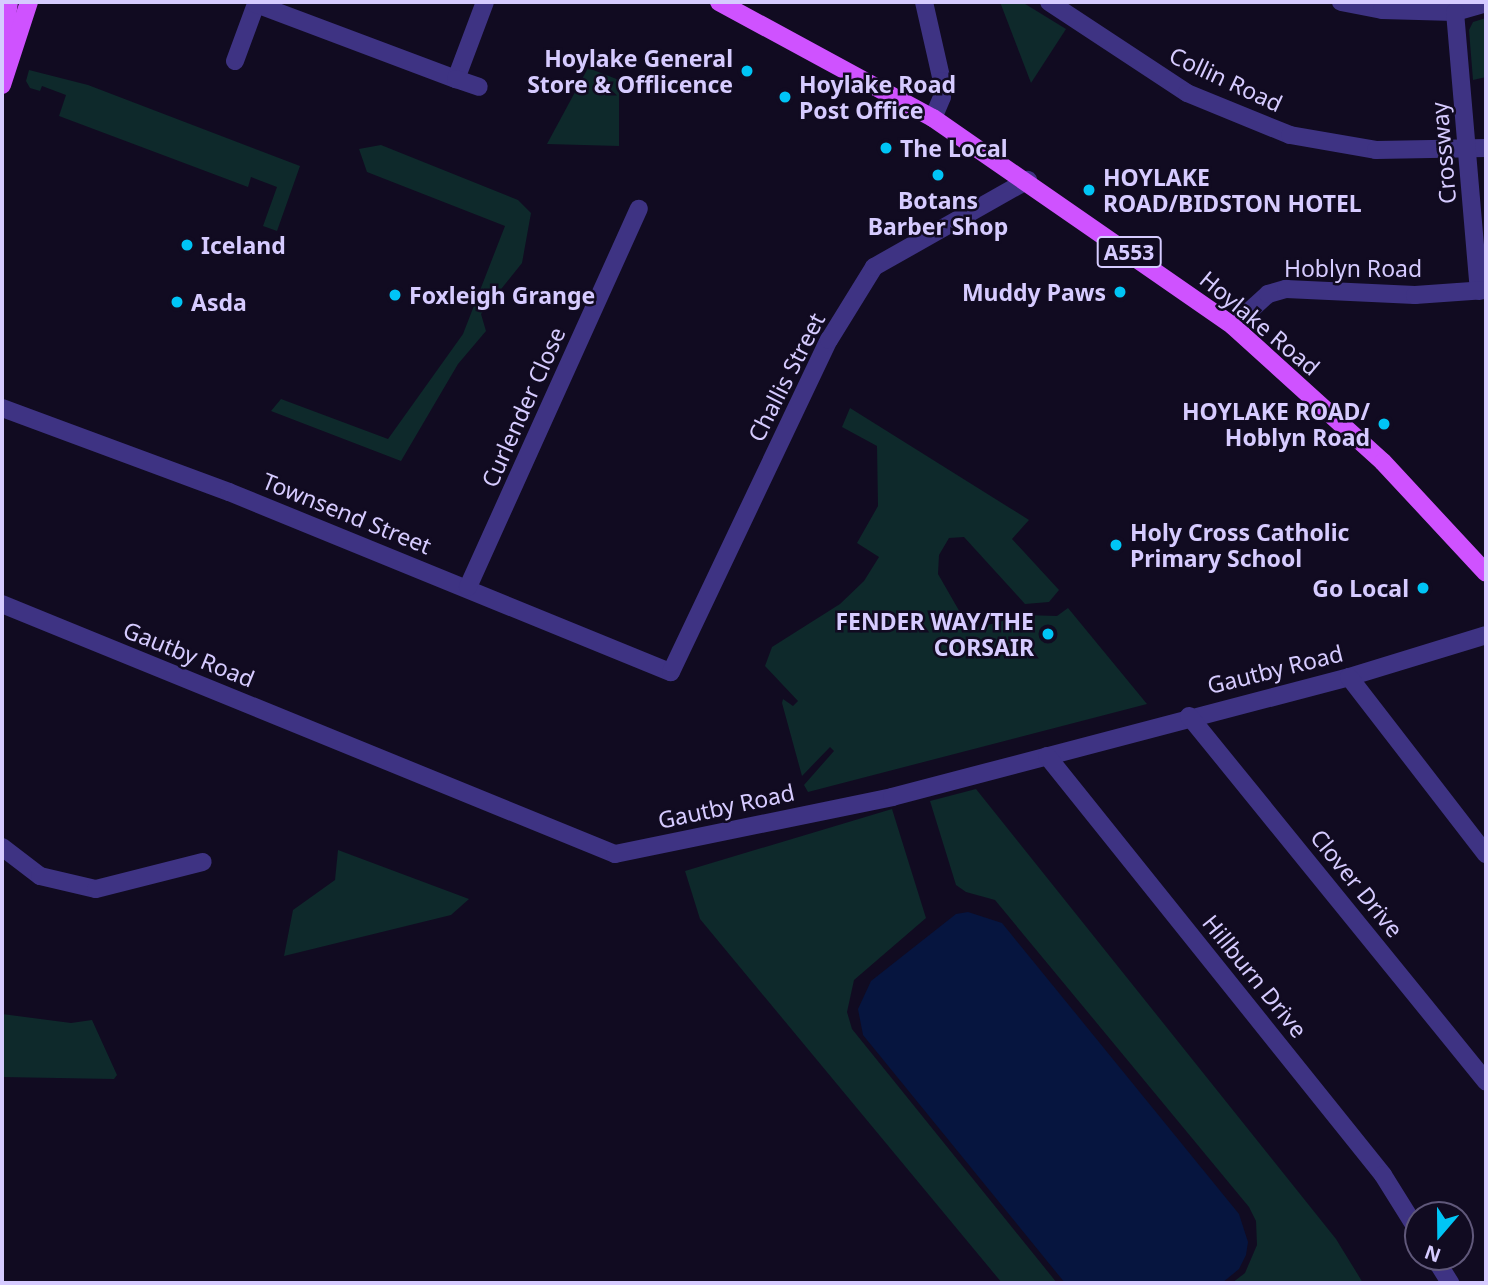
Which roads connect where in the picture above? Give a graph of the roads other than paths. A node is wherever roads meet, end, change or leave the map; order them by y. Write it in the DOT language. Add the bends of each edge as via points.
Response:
graph roads {
  1 [pos="9,2"];
  2 [pos="29,2"];
  3 [pos="485,2"];
  4 [pos="719,2"];
  5 [pos="923,2"];
  6 [pos="1049,2"];
  7 [pos="1342,2"];
  8 [pos="252,3"];
  9 [pos="1486,3"];
  10 [pos="1455,12"];
  11 [pos="2,49"];
  12 [pos="235,61"];
  13 [pos="456,79"];
  14 [pos="2,86"];
  15 [pos="479,88"];
  16 [pos="933,118"];
  17 [pos="1486,148"];
  18 [pos="1467,151"];
  19 [pos="1028,180"];
  20 [pos="639,209"];
  21 [pos="1483,290"];
  22 [pos="1233,326"];
  23 [pos="2,408"];
  24 [pos="1486,573"];
  25 [pos="468,587"];
  26 [pos="2,604"];
  27 [pos="1486,635"];
  28 [pos="671,672"];
  29 [pos="1349,677"];
  30 [pos="1189,716"];
  31 [pos="1047,756"];
  32 [pos="2,847"];
  33 [pos="1486,854"];
  34 [pos="203,862"];
  35 [pos="1486,1082"];
  36 [pos="1404,1209"];
  1 -- 11 [label="main road"];
  2 -- 14 [label="main road"];
  3 -- 13 [label="street"];
  4 -- 16 [label="main road, Hoylake Road / A553"];
  5 -- 16 [label="street" via="942,81 942,97"];
  6 -- 18 [label="street, Collin Road" via="1148,69 1236,116 1290,135 1376,149"];
  7 -- 10 [label="street" via="1382,10"];
  8 -- 12 [label="street"];
  8 -- 13 [label="street"];
  9 -- 10 [label="street"];
  10 -- 18 [label="street, Crossway"];
  13 -- 15 [label="street"];
  16 -- 19 [label="main road, Hoylake Road / A553"];
  17 -- 18 [label="street, Collin Road"];
  18 -- 21 [label="street, Crossway"];
  19 -- 22 [label="main road, Hoylake Road / A553"];
  19 -- 28 [label="street, Challis Street" via="874,267 829,340"];
  20 -- 25 [label="street, Curlender Close"];
  21 -- 22 [label="street, Hoblyn Road" via="1415,295 1286,289 1268,294"];
  22 -- 24 [label="main road, Hoylake Road / A553" via="1383,462"];
  23 -- 25 [label="street, Townsend Street"];
  25 -- 28 [label="street, Townsend Street"];
  26 -- 31 [label="street, Gautby Road" via="615,854 891,797"];
  27 -- 29 [label="street, Gautby Road"];
  29 -- 30 [label="street, Gautby Road"];
  29 -- 33 [label="street"];
  30 -- 31 [label="street, Gautby Road"];
  30 -- 35 [label="street, Clover Drive"];
  31 -- 36 [label="street, Hillburn Drive" via="1383,1175"];
  32 -- 34 [label="street" via="40,876 96,889"];
}
